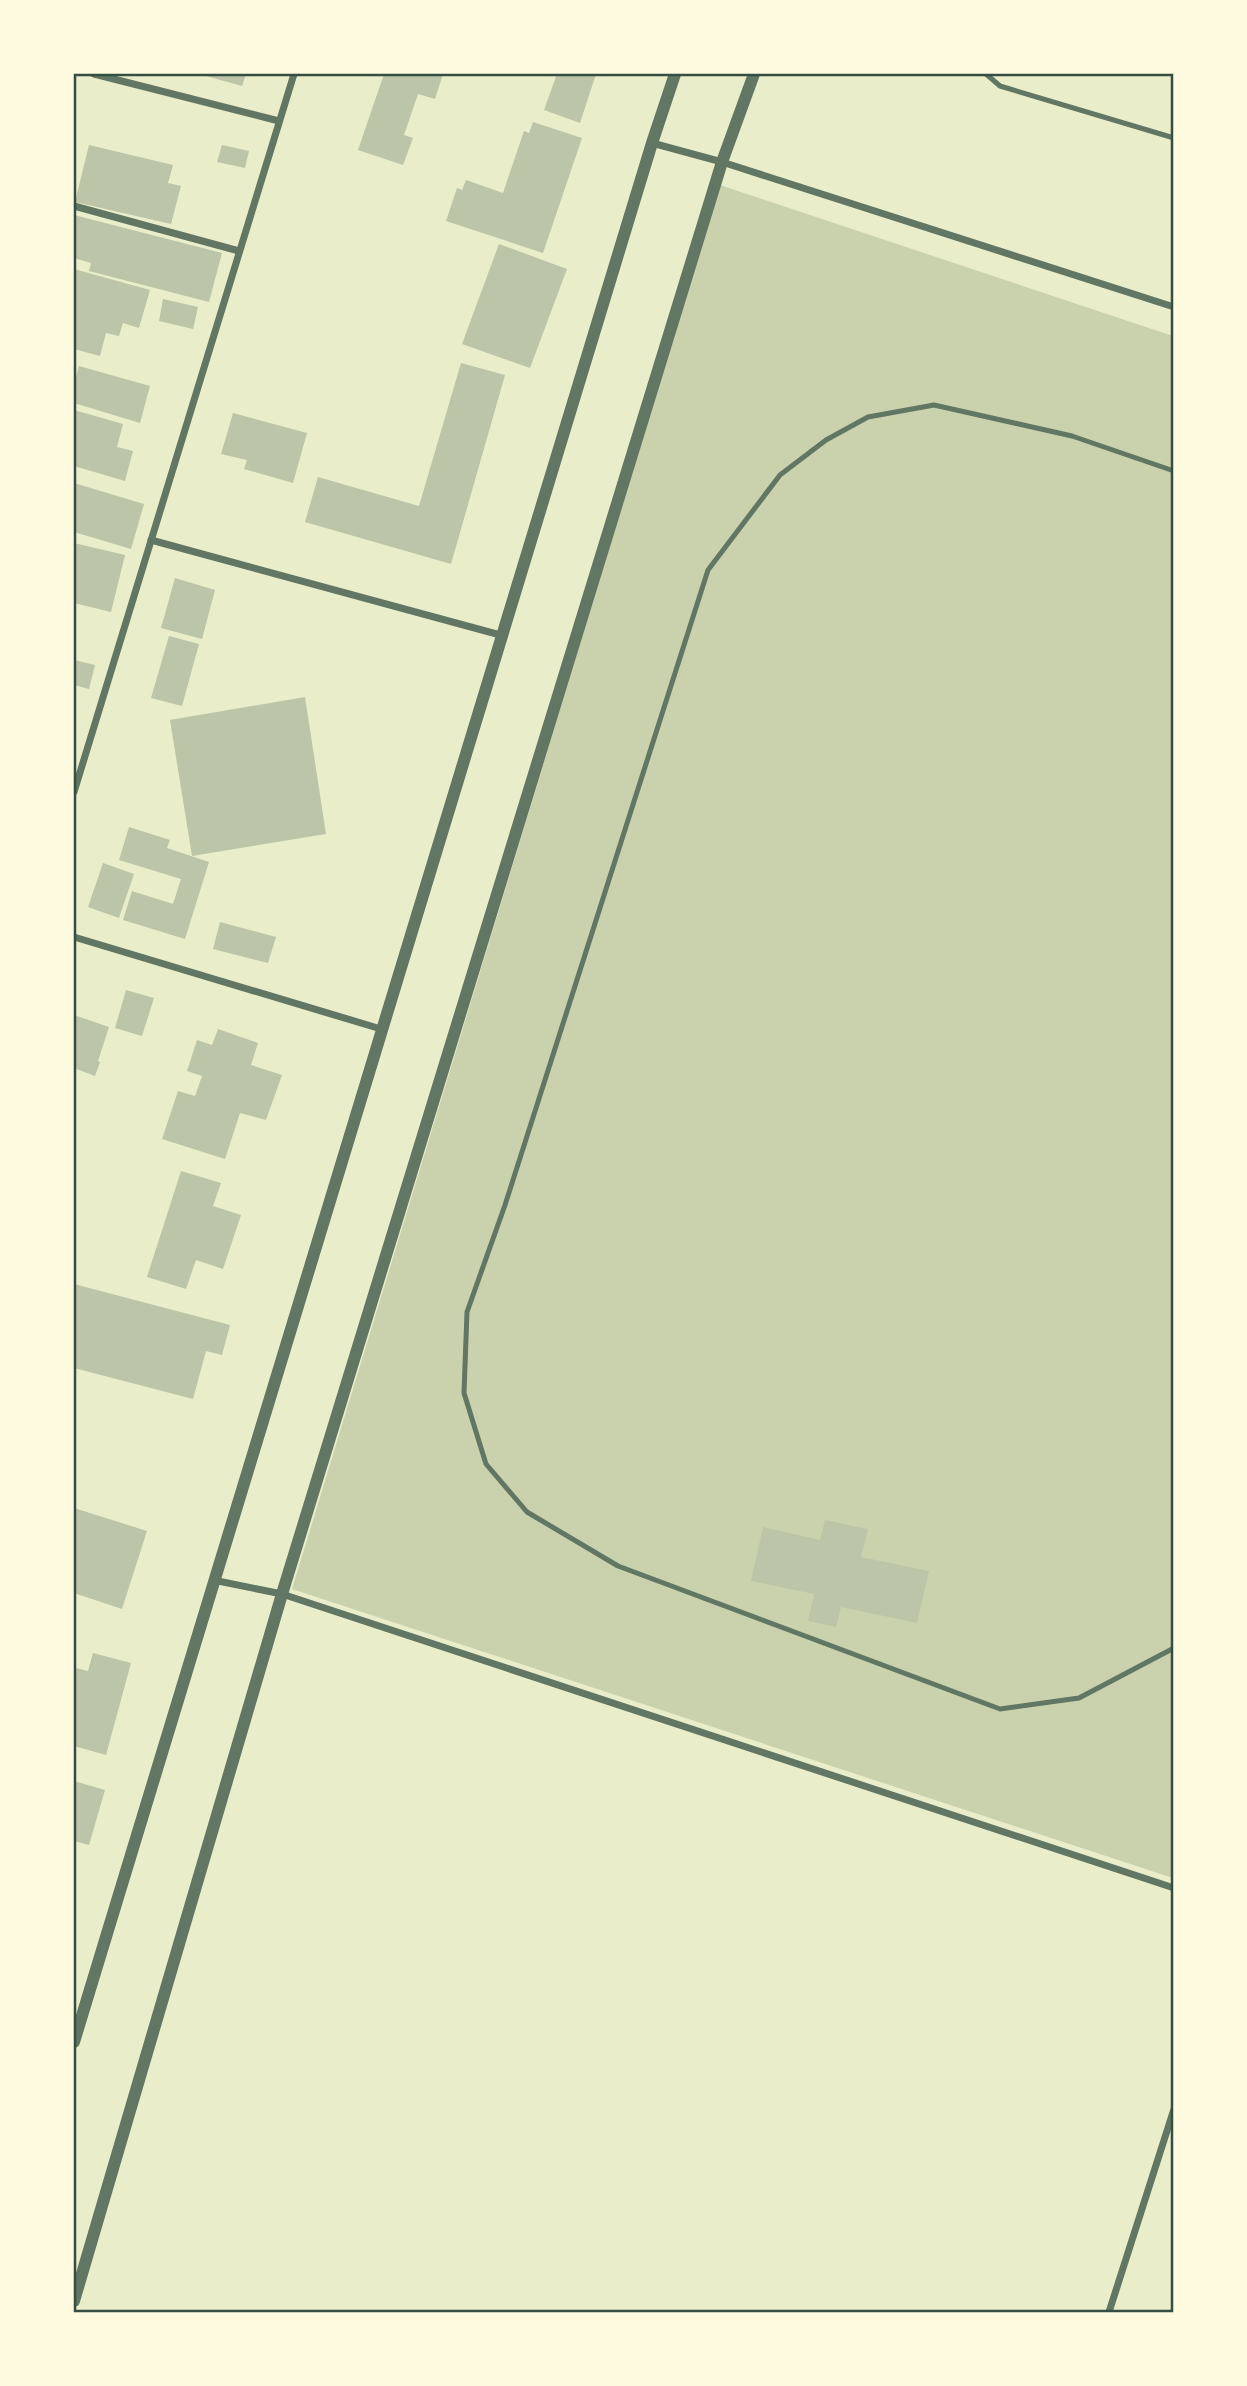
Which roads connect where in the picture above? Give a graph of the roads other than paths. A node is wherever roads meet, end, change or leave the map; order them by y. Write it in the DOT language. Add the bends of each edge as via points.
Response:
graph roads {
  1 [pos="94,74"];
  2 [pos="294,74"];
  3 [pos="675,74"];
  4 [pos="754,74"];
  5 [pos="986,74"];
  6 [pos="279,121"];
  7 [pos="1174,138"];
  8 [pos="652,143"];
  9 [pos="722,162"];
  10 [pos="74,206"];
  11 [pos="239,251"];
  12 [pos="1174,307"];
  13 [pos="1174,471"];
  14 [pos="151,540"];
  15 [pos="504,636"];
  16 [pos="74,792"];
  17 [pos="74,937"];
  18 [pos="382,1029"];
  19 [pos="213,1580"];
  20 [pos="282,1594"];
  21 [pos="1174,1648"];
  22 [pos="1174,1888"];
  23 [pos="74,2042"];
  24 [pos="1174,2109"];
  25 [pos="74,2301"];
  26 [pos="1110,2312"];
  1 -- 6 [label="street"];
  2 -- 6 [label="street"];
  3 -- 8 [label="street"];
  4 -- 9 [label="street"];
  5 -- 7 [label="lane" via="1000,86"];
  6 -- 11 [label="street"];
  8 -- 9 [label="street"];
  8 -- 15 [label="street"];
  9 -- 12 [label="street"];
  9 -- 20 [label="street"];
  10 -- 11 [label="street"];
  11 -- 14 [label="street"];
  13 -- 21 [label="lane" via="1072,436 934,405 868,417 826,440 780,475 708,570 467,1312 464,1393 486,1464 527,1512 618,1566 1000,1709 1079,1698"];
  14 -- 15 [label="street"];
  14 -- 16 [label="street"];
  15 -- 18 [label="street"];
  17 -- 18 [label="street"];
  18 -- 19 [label="street"];
  19 -- 20 [label="street"];
  19 -- 23 [label="street"];
  20 -- 22 [label="street"];
  20 -- 25 [label="street"];
  24 -- 26 [label="street"];
}
